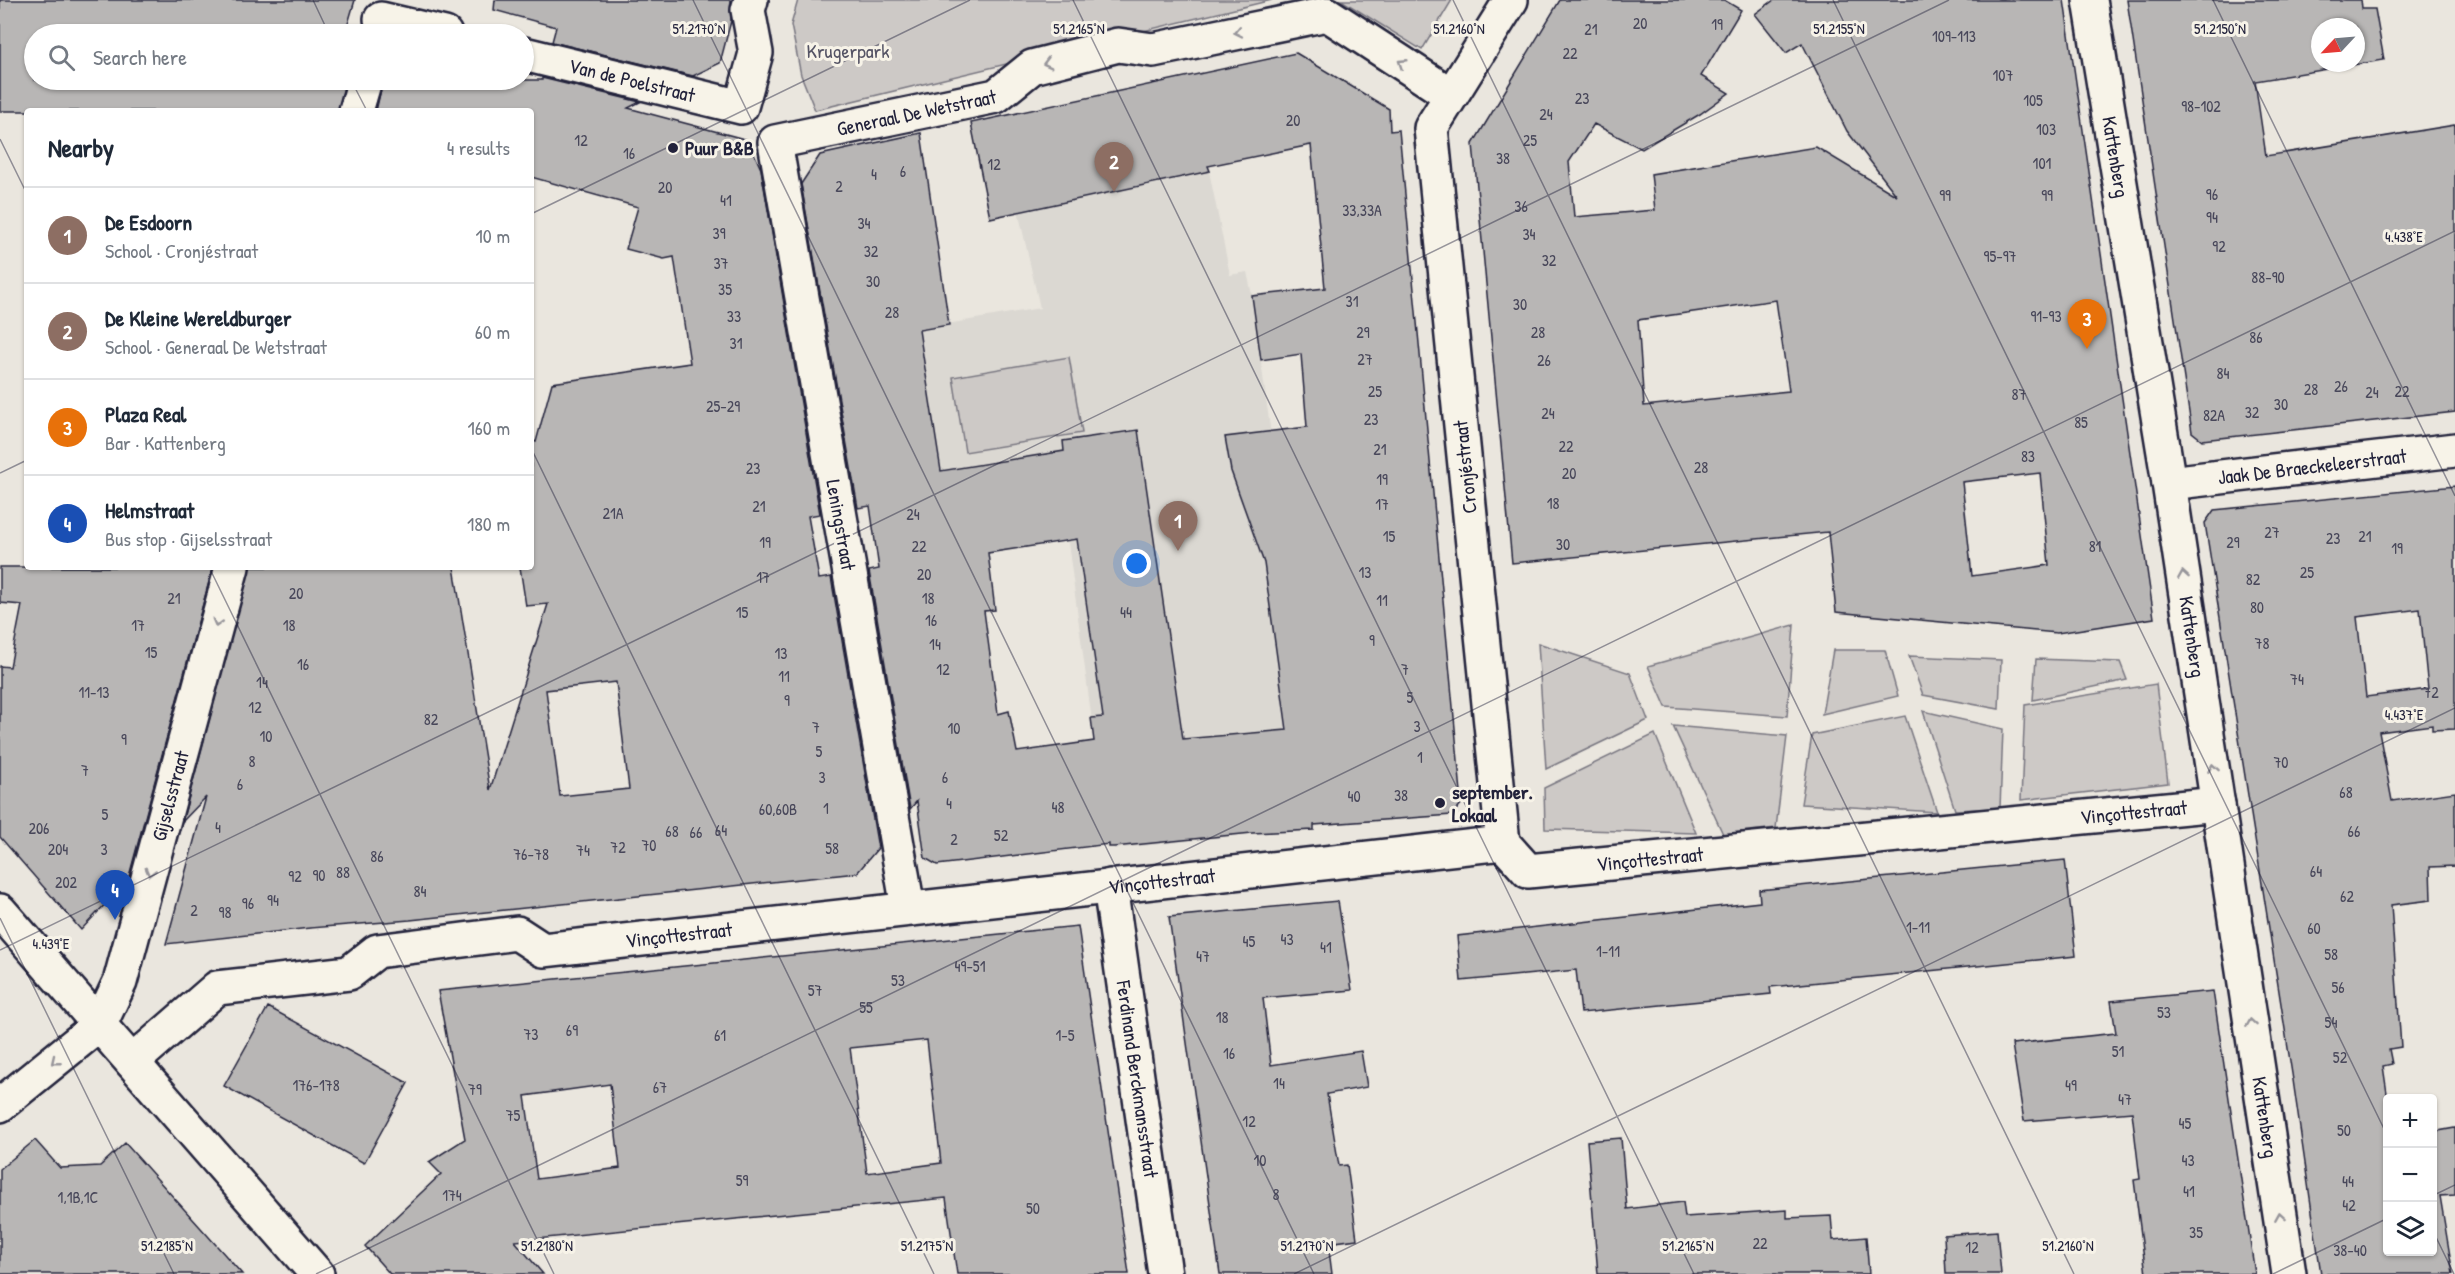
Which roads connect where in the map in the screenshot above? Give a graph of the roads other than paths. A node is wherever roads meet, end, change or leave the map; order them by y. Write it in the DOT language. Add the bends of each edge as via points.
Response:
graph roads {
  1 [pos="751,0"];
  2 [pos="1511,0"];
  3 [pos="2090,0"];
  4 [pos="381,18"];
  5 [pos="405,24"];
  6 [pos="534,56"];
  7 [pos="362,90"];
  8 [pos="1450,95"];
  9 [pos="357,108"];
  10 [pos="775,142"];
  11 [pos="2455,450"];
  12 [pos="2169,483"];
  13 [pos="231,570"];
  14 [pos="2218,804"];
  15 [pos="1503,843"];
  16 [pos="1110,886"];
  17 [pos="908,908"];
  18 [pos="0,911"];
  19 [pos="100,1024"];
  20 [pos="132,1062"];
  21 [pos="0,1105"];
  22 [pos="317,1274"];
  23 [pos="1165,1274"];
  24 [pos="2289,1274"];
  1 -- 6 [label="street, Van de Poelstraat" via="748,10 756,53 741,107"];
  2 -- 8 [label="street, Cronjéstraat"];
  3 -- 12 [label="street, Kattenberg"];
  4 -- 5 [label="street"];
  7 -- 9 [label="street"];
  8 -- 10 [label="street, Generaal De Wetstraat, one-way" via="1327,14 1153,50 1118,45 1032,67 996,96"];
  8 -- 15 [label="street, Cronjéstraat" via="1431,128"];
  10 -- 17 [label="street, Leningstraat"];
  11 -- 12 [label="street, Jaak De Braeckeleerstraat"];
  14 -- 12 [label="street, Kattenberg, one-way"];
  13 -- 19 [label="street, Gijselsstraat, one-way" via="120,982"];
  14 -- 15 [label="street, Vinçottestraat" via="1528,871"];
  24 -- 14 [label="street, Kattenberg, one-way"];
  15 -- 16 [label="street, Vinçottestraat"];
  16 -- 17 [label="street, Vinçottestraat"];
  16 -- 23 [label="street, Ferdinand Berckmansstraat"];
  17 -- 20 [label="street, Vinçottestraat" via="543,950 517,933 376,951 349,973 217,988"];
  18 -- 19 [label="street"];
  19 -- 20 [label="street"];
  19 -- 21 [label="street, one-way"];
  20 -- 22 [label="street"];
}
